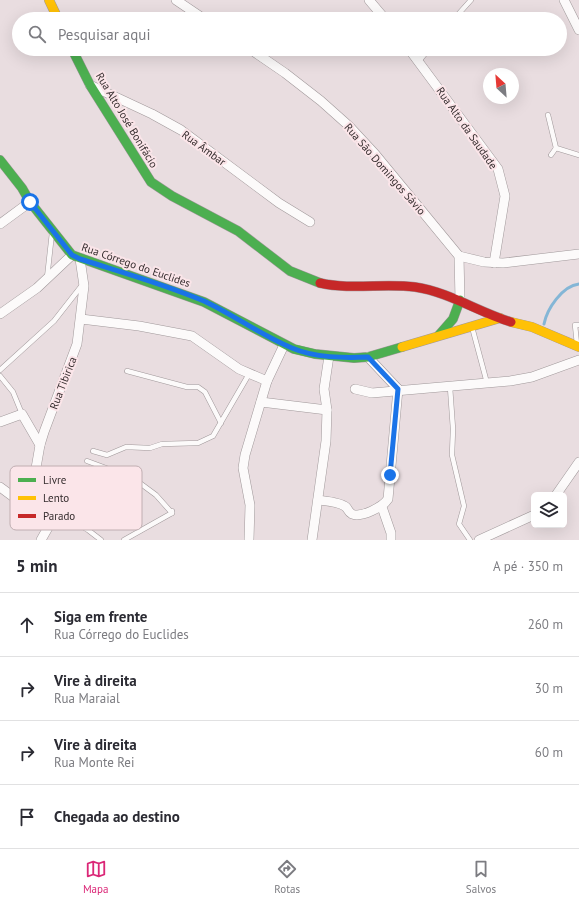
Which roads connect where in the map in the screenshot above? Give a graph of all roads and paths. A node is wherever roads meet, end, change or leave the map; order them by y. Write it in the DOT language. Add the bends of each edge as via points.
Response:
graph roads {
  1 [pos="48,0"];
  2 [pos="176,0"];
  3 [pos="369,0"];
  4 [pos="471,0"];
  5 [pos="564,0"];
  6 [pos="54,12"];
  7 [pos="194,12"];
  8 [pos="379,12"];
  9 [pos="460,12"];
  10 [pos="579,30"];
  11 [pos="76,56"];
  12 [pos="260,56"];
  13 [pos="415,56"];
  14 [pos="423,56"];
  15 [pos="419,61"];
  16 [pos="90,84"];
  17 [pos="548,115"];
  18 [pos="556,148"];
  19 [pos="551,155"];
  20 [pos="579,155"];
  21 [pos="0,160"];
  22 [pos="30,202"];
  23 [pos="310,222"];
  24 [pos="0,224"];
  25 [pos="52,232"];
  26 [pos="579,254"];
  27 [pos="459,256"];
  28 [pos="76,257"];
  29 [pos="494,263"];
  30 [pos="46,280"];
  31 [pos="84,283"];
  32 [pos="460,300"];
  33 [pos="0,314"];
  34 [pos="500,318"];
  35 [pos="81,319"];
  36 [pos="579,325"];
  37 [pos="471,326"];
  38 [pos="439,335"];
  39 [pos="284,345"];
  40 [pos="578,346"];
  41 [pos="329,356"];
  42 [pos="368,357"];
  43 [pos="579,360"];
  44 [pos="0,370"];
  45 [pos="127,372"];
  46 [pos="249,374"];
  47 [pos="0,376"];
  48 [pos="267,381"];
  49 [pos="487,383"];
  50 [pos="450,387"];
  51 [pos="356,389"];
  52 [pos="398,389"];
  53 [pos="261,402"];
  54 [pos="326,410"];
  55 [pos="22,414"];
  56 [pos="0,422"];
  57 [pos="221,423"];
  58 [pos="40,445"];
  59 [pos="93,451"];
  60 [pos="87,461"];
  61 [pos="579,462"];
  62 [pos="36,466"];
  63 [pos="101,466"];
  64 [pos="142,485"];
  65 [pos="0,487"];
  66 [pos="558,492"];
  67 [pos="10,494"];
  68 [pos="318,500"];
  69 [pos="382,506"];
  70 [pos="531,516"];
  71 [pos="47,530"];
  72 [pos="88,530"];
  73 [pos="141,530"];
  74 [pos="142,530"];
  75 [pos="41,540"];
  76 [pos="101,540"];
  77 [pos="124,540"];
  78 [pos="249,540"];
  79 [pos="312,540"];
  80 [pos="391,540"];
  81 [pos="470,540"];
  82 [pos="480,540"];
  1 -- 6 [label="main road"];
  2 -- 7 [label="street"];
  3 -- 8 [label="street"];
  4 -- 9 [label="lane"];
  5 -- 10 [label="street"];
  11 -- 16 [label="main road, Rua Alto José Bonifácio"];
  12 -- 27 [label="street, Rua São Domingos Sávio" via="349,126"];
  13 -- 15 [label="street, Rua Alto da Saudade"];
  14 -- 15 [label="lane"];
  15 -- 29 [label="street, Rua Alto da Saudade" via="498,170 505,196"];
  16 -- 23 [label="street, Rua Âmbar" via="180,130 279,203"];
  16 -- 32 [label="main road, Rua Alto José Bonifácio" via="151,182 182,203 237,230 292,272 309,280 332,285 415,287"];
  17 -- 18 [label="lane"];
  18 -- 19 [label="lane"];
  18 -- 20 [label="lane"];
  21 -- 22 [label="main road, Rua Córrego do Euclides"];
  22 -- 24 [label="street"];
  22 -- 25 [label="main road, Rua Córrego do Euclides"];
  25 -- 28 [label="main road, Rua Córrego do Euclides"];
  25 -- 30 [label="lane"];
  26 -- 29 [label="street"];
  27 -- 29 [label="street"];
  27 -- 32 [label="street"];
  28 -- 30 [label="street"];
  28 -- 31 [label="street, Rua Tibirica"];
  28 -- 39 [label="main road, Rua Córrego do Euclides" via="204,302"];
  30 -- 33 [label="street"];
  31 -- 35 [label="street, Rua Tibirica"];
  31 -- 44 [label="lane" via="54,321"];
  32 -- 34 [label="main road, Rua Alto José Bonifácio"];
  32 -- 38 [label="main road" via="453,319"];
  34 -- 37 [label="main road, Rua Córrego do Euclides"];
  34 -- 40 [label="main road, Rua Alto José Bonifácio" via="538,329"];
  35 -- 46 [label="street" via="192,336"];
  35 -- 58 [label="street, Rua Tibirica" via="77,344"];
  36 -- 40 [label="lane" via="575,325"];
  37 -- 38 [label="main road, Rua Córrego do Euclides"];
  37 -- 49 [label="lane"];
  38 -- 42 [label="main road, Rua Córrego do Euclides"];
  39 -- 41 [label="main road, Rua Córrego do Euclides" via="308,353"];
  39 -- 48 [label="street"];
  41 -- 42 [label="main road, Rua Córrego do Euclides"];
  41 -- 54 [label="street" via="324,388"];
  42 -- 52 [label="street"];
  43 -- 49 [label="street" via="532,377"];
  45 -- 57 [label="lane" via="202,389"];
  46 -- 48 [label="street"];
  46 -- 57 [label="lane"];
  47 -- 55 [label="lane" via="13,392"];
  48 -- 53 [label="street"];
  49 -- 50 [label="street"];
  50 -- 52 [label="street"];
  50 -- 81 [label="lane" via="452,455 464,506 459,524"];
  51 -- 52 [label="street" via="372,393"];
  52 -- 69 [label="street" via="388,499"];
  53 -- 54 [label="street"];
  53 -- 78 [label="street" via="243,468 250,505"];
  54 -- 68 [label="street" via="326,441"];
  55 -- 56 [label="street"];
  55 -- 58 [label="street"];
  57 -- 59 [label="lane" via="213,436 198,444 126,447 107,455"];
  58 -- 62 [label="street, Rua Tibirica"];
  60 -- 63 [label="lane"];
  61 -- 66 [label="street"];
  64 -- 74 [label="lane" via="172,512"];
  65 -- 67 [label="street"];
  68 -- 69 [label="street" via="346,507 354,514 362,514"];
  68 -- 79 [label="street"];
  69 -- 80 [label="street"];
  70 -- 82 [label="street"];
  71 -- 75 [label="street"];
  72 -- 76 [label="lane"];
  73 -- 77 [label="lane"];
}
